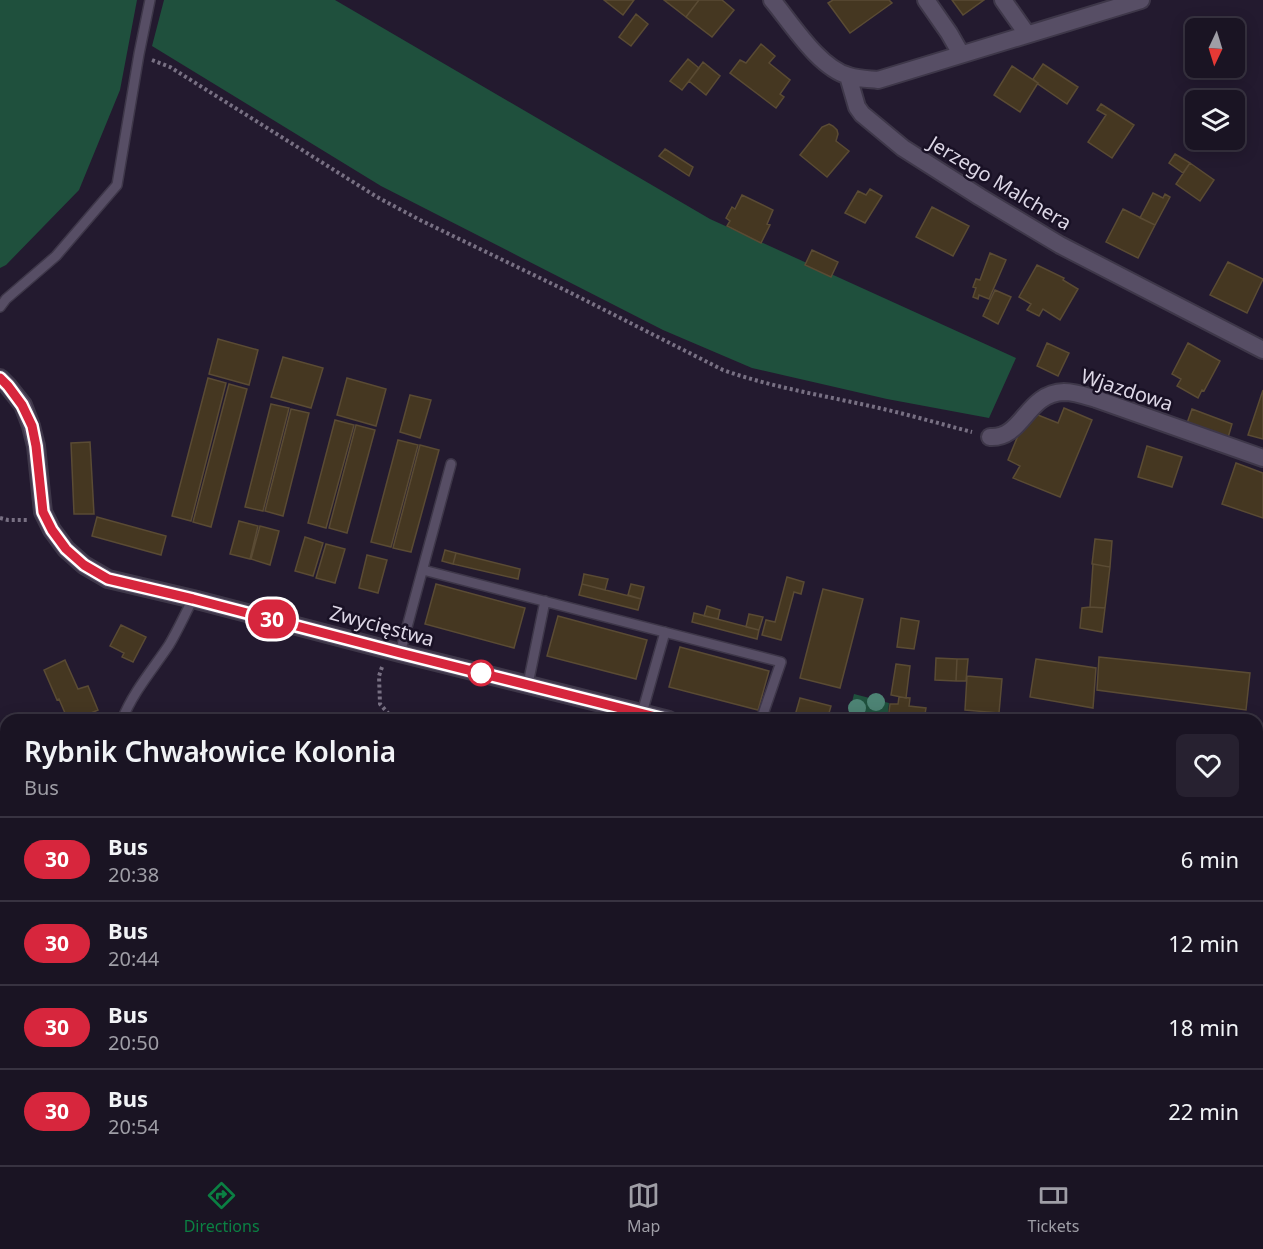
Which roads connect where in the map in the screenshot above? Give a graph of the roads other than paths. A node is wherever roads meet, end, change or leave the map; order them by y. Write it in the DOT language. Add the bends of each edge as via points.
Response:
graph roads {
  1 [pos="150,0"];
  2 [pos="772,0"];
  3 [pos="926,0"];
  4 [pos="1003,0"];
  5 [pos="1141,0"];
  6 [pos="1028,34"];
  7 [pos="961,54"];
  8 [pos="848,76"];
  9 [pos="0,307"];
  10 [pos="1263,350"];
  11 [pos="0,378"];
  12 [pos="990,437"];
  13 [pos="1263,458"];
  14 [pos="451,464"];
  15 [pos="423,570"];
  16 [pos="193,599"];
  17 [pos="544,602"];
  18 [pos="665,632"];
  19 [pos="393,651"];
  20 [pos="528,684"];
  21 [pos="642,713"];
  22 [pos="124,714"];
  23 [pos="646,714"];
  24 [pos="763,714"];
  1 -- 9 [label="lane" via="117,185 56,256"];
  2 -- 8 [label="street" via="813,51 834,70"];
  3 -- 7 [label="street"];
  4 -- 6 [label="street"];
  5 -- 6 [label="street"];
  6 -- 7 [label="street"];
  7 -- 8 [label="street" via="878,80"];
  8 -- 10 [label="street, Jerzego Malchera" via="862,114 903,148 1060,245"];
  11 -- 16 [label="street, Zwycięstwa" via="22,405 32,426 43,512 66,549 108,579"];
  12 -- 13 [label="street, Wjazdowa" via="1007,434 1032,406 1046,396 1063,392 1096,399"];
  14 -- 15 [label="lane"];
  15 -- 17 [label="lane"];
  15 -- 19 [label="lane"];
  16 -- 19 [label="street, Zwycięstwa"];
  16 -- 22 [label="lane" via="171,642"];
  17 -- 18 [label="lane"];
  17 -- 20 [label="lane"];
  18 -- 21 [label="lane"];
  18 -- 24 [label="lane" via="781,662"];
  19 -- 20 [label="street, Zwycięstwa"];
  20 -- 21 [label="street, Zwycięstwa"];
  21 -- 23 [label="street, Zwycięstwa"];
}
